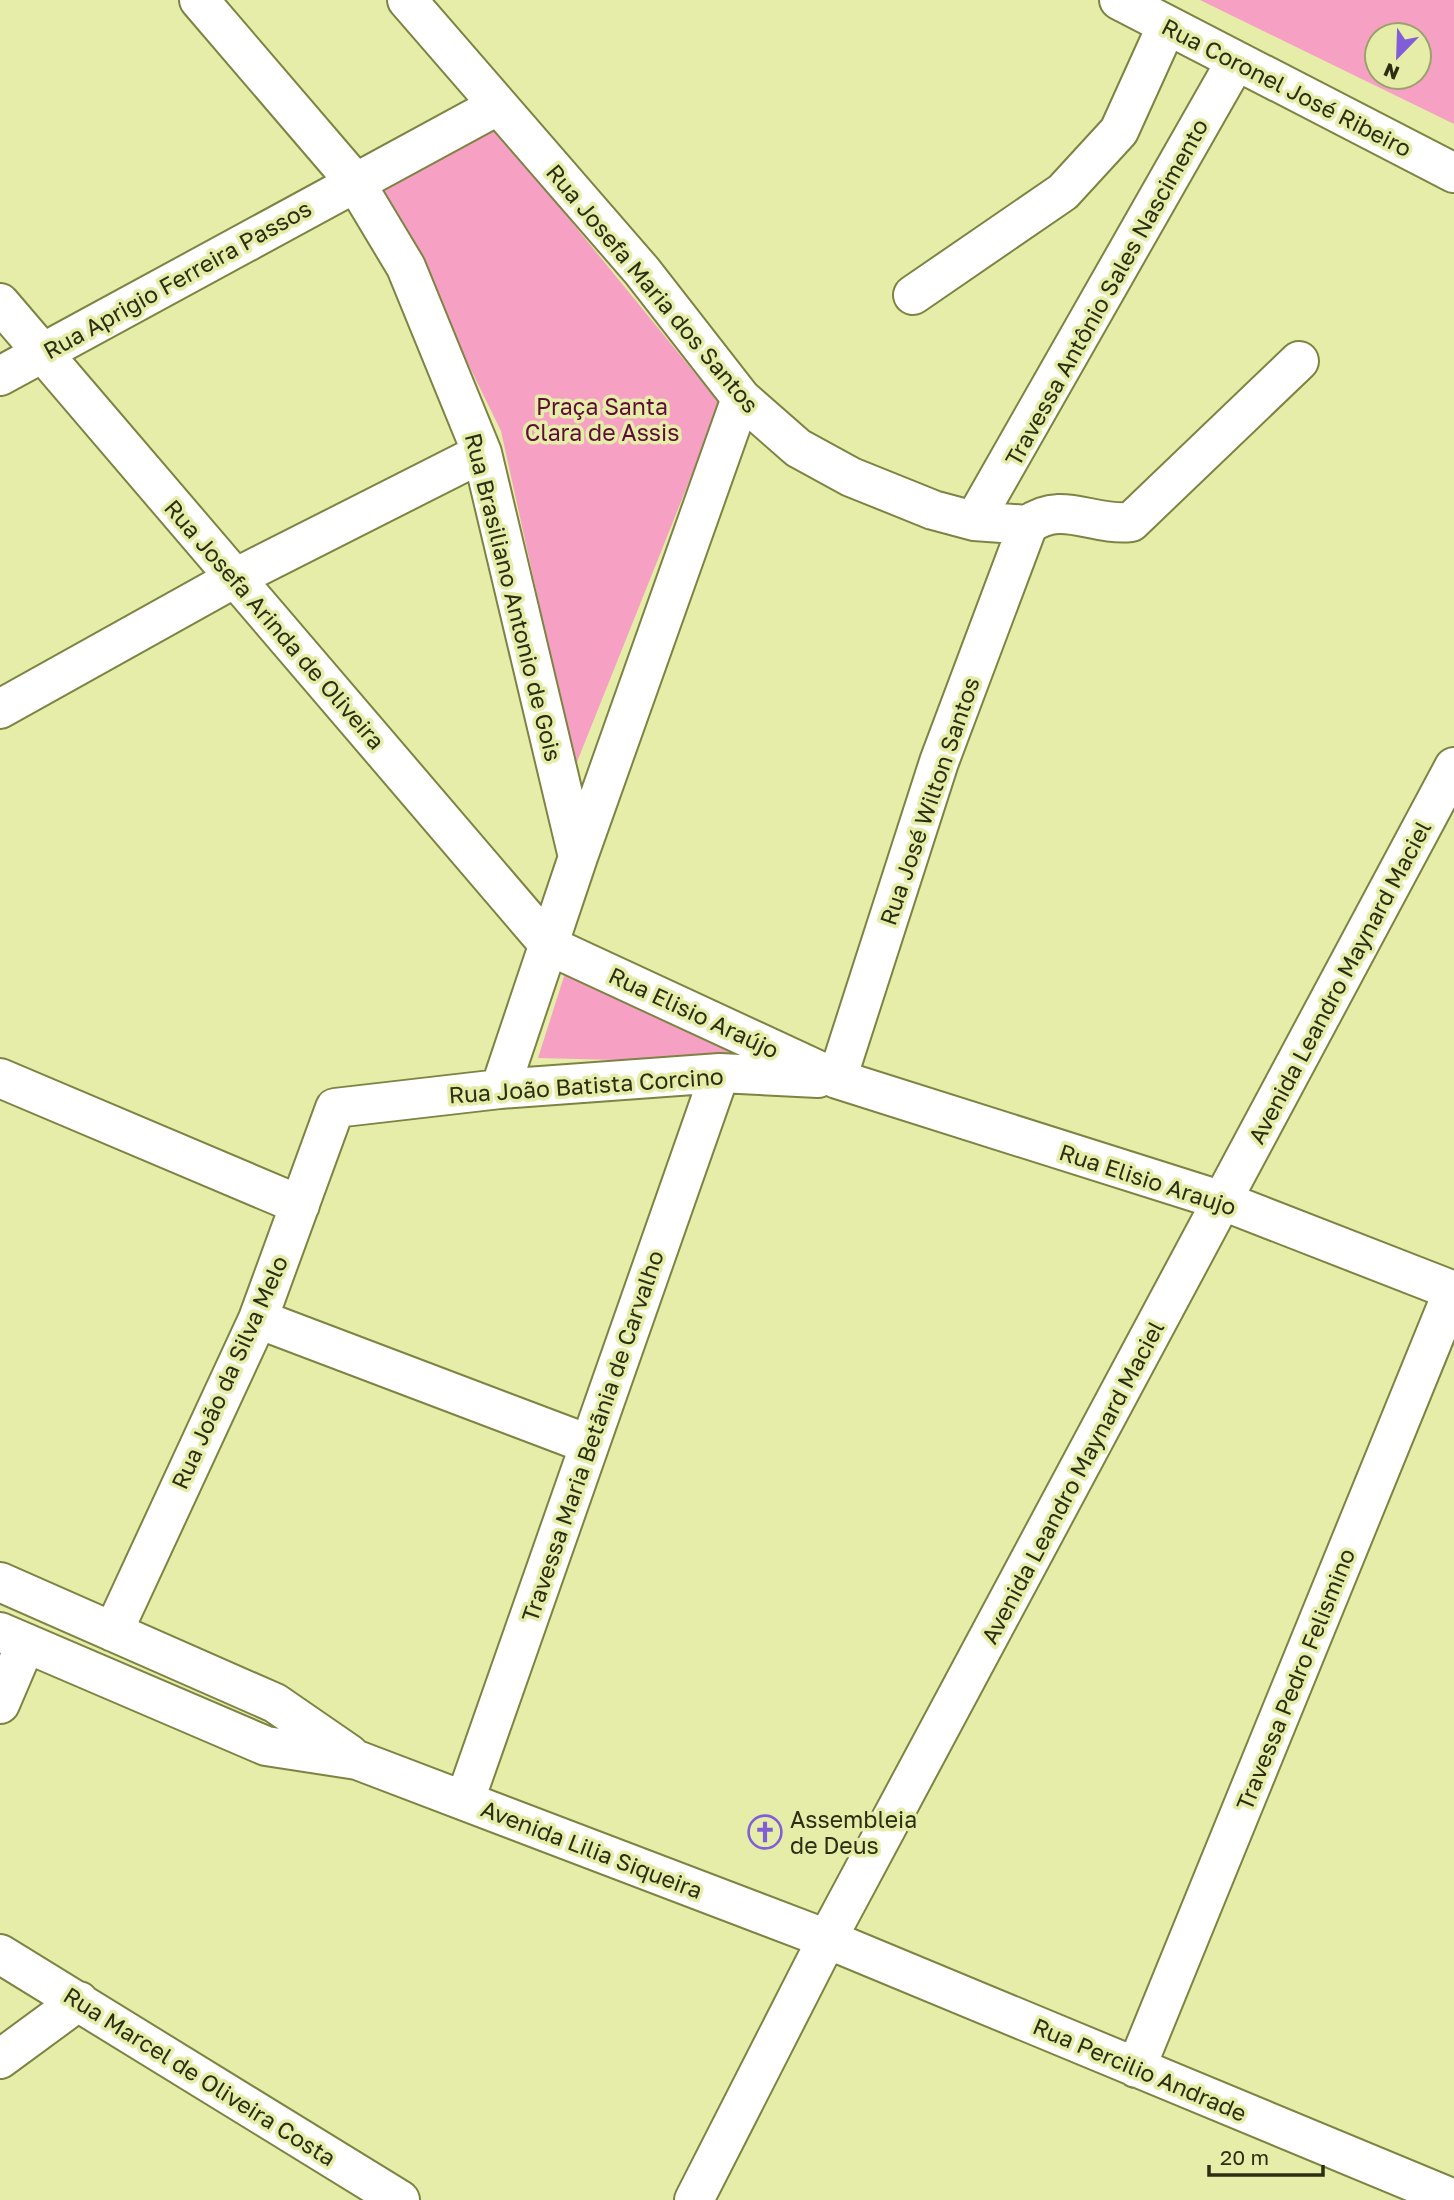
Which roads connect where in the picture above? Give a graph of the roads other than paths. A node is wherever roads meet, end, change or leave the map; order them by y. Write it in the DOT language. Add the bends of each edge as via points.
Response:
graph roads {
  1 [pos="200,0"];
  2 [pos="407,0"];
  3 [pos="1119,0"];
  4 [pos="1167,25"];
  5 [pos="1236,61"];
  6 [pos="497,106"];
  7 [pos="1454,173"];
  8 [pos="355,182"];
  9 [pos="913,295"];
  10 [pos="0,303"];
  11 [pos="42,352"];
  12 [pos="1299,361"];
  13 [pos="0,376"];
  14 [pos="741,398"];
  15 [pos="482,453"];
  16 [pos="974,521"];
  17 [pos="1028,525"];
  18 [pos="235,578"];
  19 [pos="0,709"];
  20 [pos="1454,767"];
  21 [pos="578,857"];
  22 [pos="550,946"];
  23 [pos="720,1073"];
  24 [pos="837,1079"];
  25 [pos="500,1089"];
  26 [pos="4,1091"];
  27 [pos="335,1108"];
  28 [pos="1223,1202"];
  29 [pos="300,1205"];
  30 [pos="1454,1291"];
  31 [pos="258,1319"];
  32 [pos="589,1444"];
  33 [pos="0,1582"];
  34 [pos="113,1632"];
  35 [pos="13,1638"];
  36 [pos="0,1704"];
  37 [pos="357,1760"];
  38 [pos="465,1800"];
  39 [pos="827,1939"];
  40 [pos="0,1954"];
  41 [pos="79,2001"];
  42 [pos="0,2059"];
  43 [pos="1136,2068"];
  44 [pos="1452,2199"];
  45 [pos="400,2200"];
  46 [pos="694,2200"];
  1 -- 8 [label="street, Rua Brasiliano Antonio de Gois"];
  2 -- 6 [label="street, Rua Josefa Maria dos Santos"];
  3 -- 4 [label="street, Rua Coronel José Ribeiro"];
  4 -- 5 [label="street, Rua Coronel José Ribeiro"];
  4 -- 9 [label="street" via="1119,131 1063,192"];
  5 -- 7 [label="street, Rua Coronel José Ribeiro"];
  5 -- 16 [label="street, Travessa Antônio Sales Nascimento"];
  6 -- 8 [label="street, Rua Aprigio Ferreira Passos"];
  6 -- 14 [label="street, Rua Josefa Maria dos Santos" via="642,271"];
  8 -- 11 [label="street, Rua Aprigio Ferreira Passos"];
  8 -- 15 [label="street, Rua Brasiliano Antonio de Gois" via="406,267"];
  10 -- 11 [label="street, Rua Josefa Arinda de Oliveira"];
  11 -- 13 [label="street, Rua Aprigio Ferreira Passos"];
  11 -- 18 [label="street, Rua Josefa Arinda de Oliveira"];
  12 -- 17 [label="street" via="1131,522 1114,524 1056,514 1042,515"];
  14 -- 16 [label="street, Rua Josefa Maria dos Santos" via="798,448 851,477"];
  14 -- 21 [label="street"];
  15 -- 18 [label="street"];
  15 -- 21 [label="street, Rua Brasiliano Antonio de Gois"];
  16 -- 17 [label="street, Rua Josefa Maria dos Santos"];
  17 -- 24 [label="street, Rua José Wilton Santos" via="939,762"];
  18 -- 19 [label="street"];
  18 -- 22 [label="street, Rua Josefa Arinda de Oliveira"];
  20 -- 28 [label="street, Avenida Leandro Maynard Maciel"];
  21 -- 22 [label="street"];
  22 -- 24 [label="street, Rua Elisio Araújo"];
  22 -- 25 [label="street"];
  23 -- 24 [label="street, Rua João Batista Corcino"];
  23 -- 25 [label="street, Rua João Batista Corcino"];
  23 -- 32 [label="street, Travessa Maria Betãnia de Carvalho"];
  24 -- 28 [label="street, Rua Elisio Araujo"];
  25 -- 27 [label="street, Rua João Batista Corcino"];
  26 -- 29 [label="street"];
  27 -- 29 [label="street, Rua João da Silva Melo"];
  28 -- 30 [label="street, Rua Elisio Araujo"];
  28 -- 39 [label="street, Avenida Leandro Maynard Maciel"];
  29 -- 31 [label="street, Rua João da Silva Melo"];
  30 -- 43 [label="street, Travessa Pedro Felismino"];
  31 -- 32 [label="street"];
  31 -- 34 [label="street, Rua João da Silva Melo"];
  32 -- 38 [label="street, Travessa Maria Betãnia de Carvalho"];
  33 -- 34 [label="street, Avenida Lilia Siqueira"];
  34 -- 37 [label="street, Avenida Lilia Siqueira" via="275,1703"];
  35 -- 36 [label="street"];
  35 -- 37 [label="street, Avenida Lilia Siqueira" via="266,1746"];
  37 -- 38 [label="street, Avenida Lilia Siqueira"];
  38 -- 39 [label="street, Avenida Lilia Siqueira"];
  39 -- 43 [label="street, Rua Percilio Andrade"];
  39 -- 46 [label="street, Avenida Leandro Maynard Maciel"];
  40 -- 41 [label="street, Rua Marcel de Oliveira Costa"];
  41 -- 42 [label="street"];
  41 -- 45 [label="street, Rua Marcel de Oliveira Costa"];
  43 -- 44 [label="street, Rua Percilio Andrade"];
}
